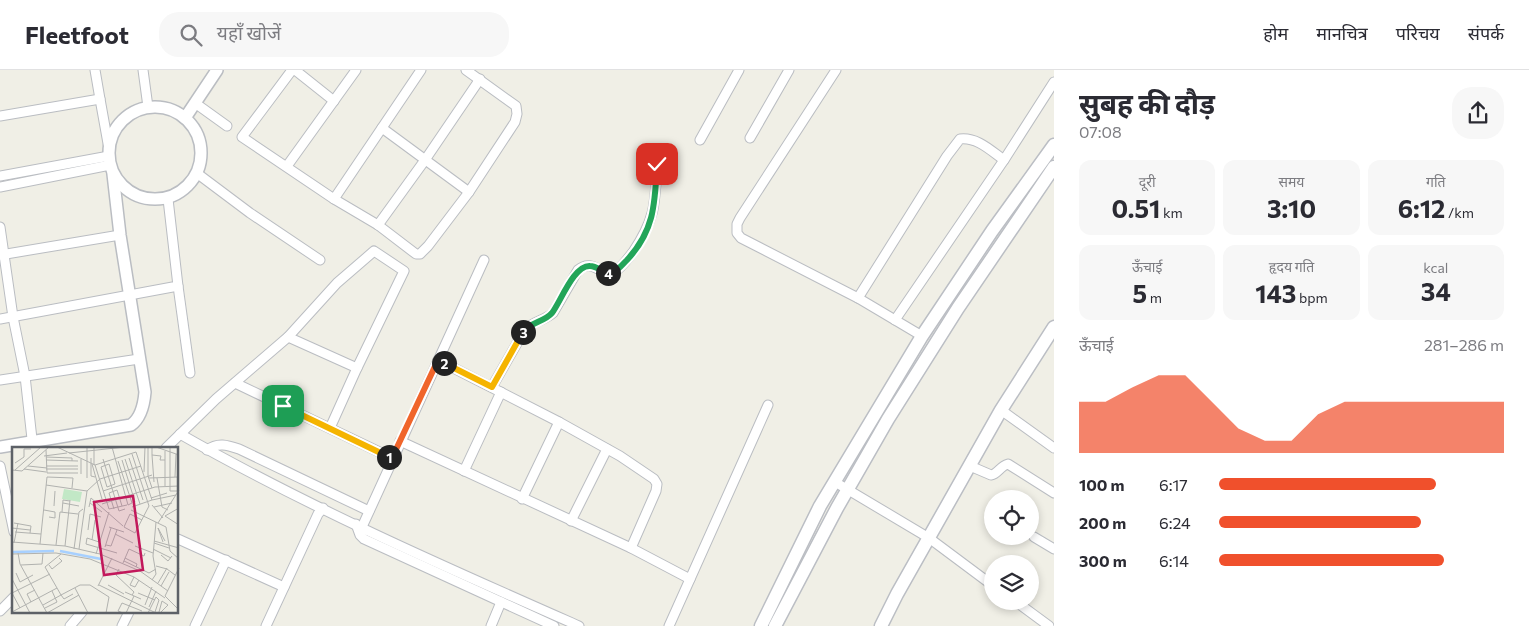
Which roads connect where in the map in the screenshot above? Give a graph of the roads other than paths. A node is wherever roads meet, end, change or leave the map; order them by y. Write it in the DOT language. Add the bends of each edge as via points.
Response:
graph roads {
  1 [pos="95,70"];
  2 [pos="143,70"];
  3 [pos="217,70"];
  4 [pos="293,70"];
  5 [pos="356,70"];
  6 [pos="421,70"];
  7 [pos="466,70"];
  8 [pos="739,70"];
  9 [pos="789,70"];
  10 [pos="836,70"];
  11 [pos="480,79"];
  12 [pos="1054,82"];
  13 [pos="100,99"];
  14 [pos="334,101"];
  15 [pos="195,103"];
  16 [pos="148,107"];
  17 [pos="0,116"];
  18 [pos="185,118"];
  19 [pos="227,126"];
  20 [pos="382,128"];
  21 [pos="750,138"];
  22 [pos="700,140"];
  23 [pos="1054,145"];
  24 [pos="425,160"];
  25 [pos="1004,160"];
  26 [pos="110,161"];
  27 [pos="657,164"];
  28 [pos="286,166"];
  29 [pos="1054,167"];
  30 [pos="198,174"];
  31 [pos="0,176"];
  32 [pos="0,187"];
  33 [pos="469,192"];
  34 [pos="168,199"];
  35 [pos="334,199"];
  36 [pos="378,225"];
  37 [pos="0,227"];
  38 [pos="120,235"];
  39 [pos="2,255"];
  40 [pos="320,260"];
  41 [pos="484,260"];
  42 [pos="178,286"];
  43 [pos="130,295"];
  44 [pos="858,298"];
  45 [pos="13,317"];
  46 [pos="0,318"];
  47 [pos="895,320"];
  48 [pos="1054,327"];
  49 [pos="288,336"];
  50 [pos="922,336"];
  51 [pos="139,359"];
  52 [pos="438,360"];
  53 [pos="357,368"];
  54 [pos="190,373"];
  55 [pos="25,376"];
  56 [pos="0,380"];
  57 [pos="235,383"];
  58 [pos="492,387"];
  59 [pos="501,392"];
  60 [pos="768,405"];
  61 [pos="1002,410"];
  62 [pos="559,422"];
  63 [pos="330,428"];
  64 [pos="180,434"];
  65 [pos="400,441"];
  66 [pos="33,445"];
  67 [pos="167,447"];
  68 [pos="0,448"];
  69 [pos="1054,448"];
  70 [pos="607,449"];
  71 [pos="207,450"];
  72 [pos="392,458"];
  73 [pos="0,466"];
  74 [pos="970,466"];
  75 [pos="464,471"];
  76 [pos="835,482"];
  77 [pos="848,491"];
  78 [pos="1054,493"];
  79 [pos="522,499"];
  80 [pos="323,508"];
  81 [pos="369,511"];
  82 [pos="571,521"];
  83 [pos="12,523"];
  84 [pos="359,525"];
  85 [pos="929,538"];
  86 [pos="179,539"];
  87 [pos="1039,540"];
  88 [pos="631,548"];
  89 [pos="1054,549"];
  90 [pos="226,560"];
  91 [pos="690,579"];
  92 [pos="984,579"];
  93 [pos="284,587"];
  94 [pos="12,599"];
  95 [pos="502,602"];
  96 [pos="0,610"];
  97 [pos="1027,610"];
  98 [pos="80,614"];
  99 [pos="128,614"];
  100 [pos="70,626"];
  101 [pos="122,626"];
  102 [pos="195,626"];
  103 [pos="266,626"];
  104 [pos="491,626"];
  105 [pos="554,626"];
  106 [pos="579,626"];
  107 [pos="669,626"];
  108 [pos="761,626"];
  109 [pos="774,626"];
  110 [pos="881,626"];
  111 [pos="1048,626"];
  1 -- 13 [label="street"];
  2 -- 16 [label="street"];
  3 -- 15 [label="street"];
  4 -- 14 [label="street"];
  4 -- 28 [label="street" via="242,137"];
  5 -- 14 [label="street"];
  6 -- 20 [label="street"];
  7 -- 11 [label="street"];
  8 -- 22 [label="street"];
  9 -- 21 [label="street"];
  10 -- 44 [label="street" via="736,228 741,238"];
  11 -- 24 [label="street"];
  11 -- 33 [label="street" via="516,106 518,114"];
  12 -- 25 [label="street"];
  13 -- 17 [label="street"];
  13 -- 26 [label="street"];
  14 -- 28 [label="street"];
  15 -- 18 [label="street"];
  15 -- 19 [label="street"];
  16 -- 18 [label="street" via="168,109"];
  16 -- 26 [label="street" via="124,118 116,128 110,141"];
  18 -- 30 [label="street" via="201,143"];
  20 -- 24 [label="street"];
  20 -- 35 [label="street"];
  23 -- 50 [label="main road"];
  24 -- 33 [label="street"];
  24 -- 36 [label="street"];
  25 -- 44 [label="street" via="977,141 960,139"];
  25 -- 47 [label="street"];
  26 -- 31 [label="street"];
  26 -- 32 [label="street"];
  26 -- 34 [label="street" via="122,187 136,196"];
  26 -- 38 [label="street"];
  27 -- 58 [label="street" via="652,218 629,258 614,272 589,266 578,270 552,313 524,331"];
  28 -- 35 [label="street"];
  29 -- 77 [label="main road" via="958,308 888,419"];
  30 -- 34 [label="street" via="191,184"];
  30 -- 40 [label="street"];
  33 -- 36 [label="street" via="420,254"];
  34 -- 42 [label="street"];
  35 -- 36 [label="street"];
  37 -- 39 [label="street"];
  38 -- 39 [label="street"];
  38 -- 43 [label="street"];
  39 -- 45 [label="street"];
  41 -- 52 [label="street"];
  42 -- 43 [label="street"];
  42 -- 54 [label="street"];
  43 -- 45 [label="street"];
  43 -- 51 [label="street"];
  44 -- 47 [label="street"];
  45 -- 46 [label="street"];
  45 -- 55 [label="street"];
  47 -- 50 [label="street"];
  48 -- 61 [label="main road"];
  49 -- 53 [label="street"];
  49 -- 53 [label="street" via="337,283 374,251 404,271"];
  49 -- 57 [label="street"];
  50 -- 76 [label="main road"];
  51 -- 55 [label="street"];
  51 -- 66 [label="street" via="145,392 136,422"];
  52 -- 58 [label="street"];
  52 -- 65 [label="street"];
  53 -- 63 [label="street"];
  55 -- 56 [label="street"];
  55 -- 66 [label="street"];
  57 -- 63 [label="street"];
  57 -- 64 [label="street"];
  58 -- 59 [label="street"];
  59 -- 62 [label="street"];
  59 -- 75 [label="street"];
  60 -- 91 [label="street"];
  61 -- 69 [label="street"];
  61 -- 74 [label="main road"];
  62 -- 70 [label="street"];
  62 -- 79 [label="street"];
  63 -- 72 [label="street"];
  64 -- 67 [label="street"];
  64 -- 71 [label="street"];
  65 -- 72 [label="street"];
  65 -- 75 [label="street"];
  66 -- 68 [label="street"];
  70 -- 82 [label="street"];
  70 -- 88 [label="street" via="650,476 657,484"];
  71 -- 80 [label="street"];
  71 -- 81 [label="street" via="221,444 239,450"];
  72 -- 81 [label="street"];
  73 -- 83 [label="street"];
  74 -- 78 [label="street" via="991,475 1008,464"];
  74 -- 85 [label="main road"];
  75 -- 79 [label="street"];
  76 -- 77 [label="street"];
  76 -- 108 [label="main road"];
  77 -- 85 [label="street"];
  77 -- 109 [label="main road"];
  79 -- 82 [label="street"];
  80 -- 84 [label="street"];
  80 -- 93 [label="street"];
  81 -- 84 [label="street"];
  82 -- 88 [label="street"];
  84 -- 95 [label="street" via="364,539"];
  84 -- 106 [label="street"];
  85 -- 92 [label="street"];
  85 -- 110 [label="main road"];
  86 -- 90 [label="street"];
  87 -- 89 [label="street"];
  88 -- 91 [label="street"];
  90 -- 93 [label="street"];
  90 -- 102 [label="street"];
  91 -- 107 [label="street"];
  93 -- 103 [label="street"];
  94 -- 96 [label="street"];
  95 -- 104 [label="street"];
  95 -- 105 [label="street"];
  97 -- 111 [label="street"];
  98 -- 100 [label="street"];
  99 -- 101 [label="street"];
}
